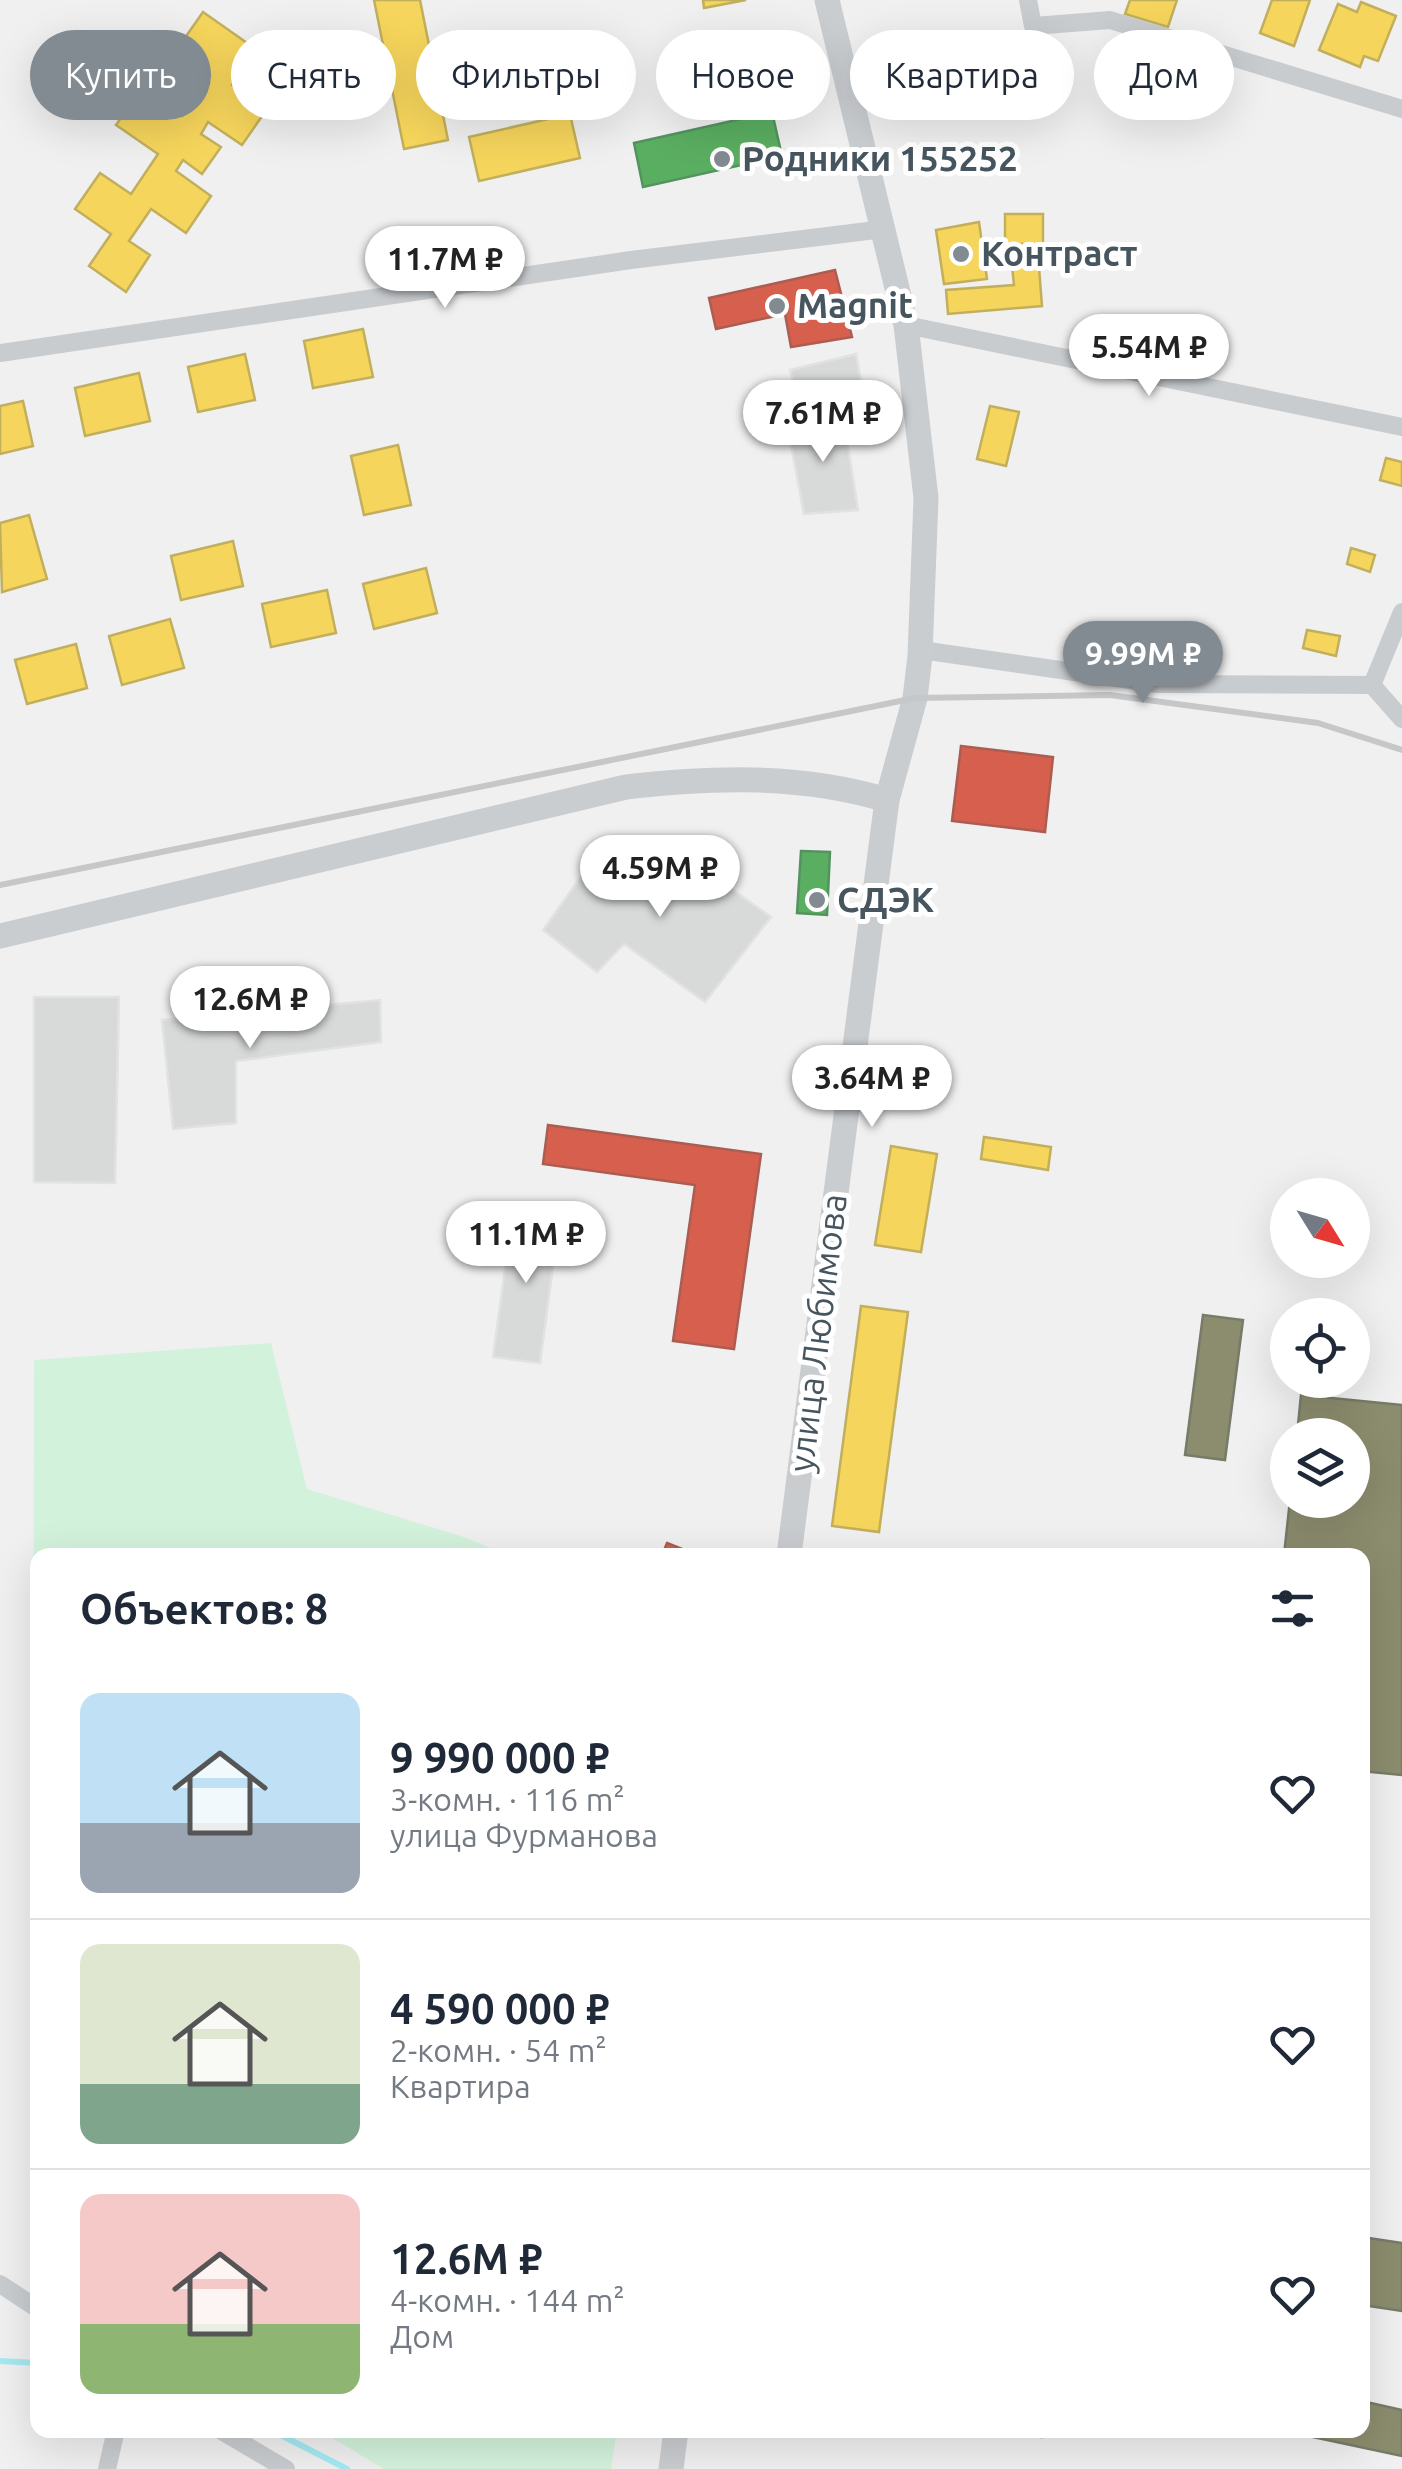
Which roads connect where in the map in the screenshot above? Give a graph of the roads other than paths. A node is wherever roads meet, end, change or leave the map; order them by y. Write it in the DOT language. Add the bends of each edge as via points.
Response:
graph roads {
  1 [pos="828,0"];
  2 [pos="1028,0"];
  3 [pos="1402,108"];
  4 [pos="884,229"];
  5 [pos="906,325"];
  6 [pos="0,353"];
  7 [pos="1402,427"];
  8 [pos="1402,612"];
  9 [pos="921,650"];
  10 [pos="1372,685"];
  11 [pos="1402,718"];
  12 [pos="887,800"];
  13 [pos="0,936"];
  14 [pos="790,1548"];
  15 [pos="0,2284"];
  16 [pos="30,2303"];
  17 [pos="114,2438"];
  18 [pos="234,2438"];
  19 [pos="675,2438"];
  20 [pos="107,2469"];
  21 [pos="286,2469"];
  22 [pos="671,2469"];
  1 -- 4 [label="main road, улица Любимова"];
  2 -- 3 [label="street" via="1033,26 1110,20"];
  4 -- 5 [label="main road, улица Любимова"];
  4 -- 6 [label="street"];
  5 -- 7 [label="street"];
  5 -- 9 [label="main road, улица Любимова" via="926,498"];
  8 -- 10 [label="street"];
  9 -- 10 [label="street" via="1158,684"];
  9 -- 12 [label="main road, улица Любимова" via="916,698"];
  10 -- 11 [label="street"];
  12 -- 13 [label="main road" via="752,778 626,787"];
  12 -- 14 [label="main road, улица Любимова"];
  15 -- 16 [label="street"];
  17 -- 20 [label="street"];
  18 -- 21 [label="street"];
  19 -- 22 [label="main road"];
}
